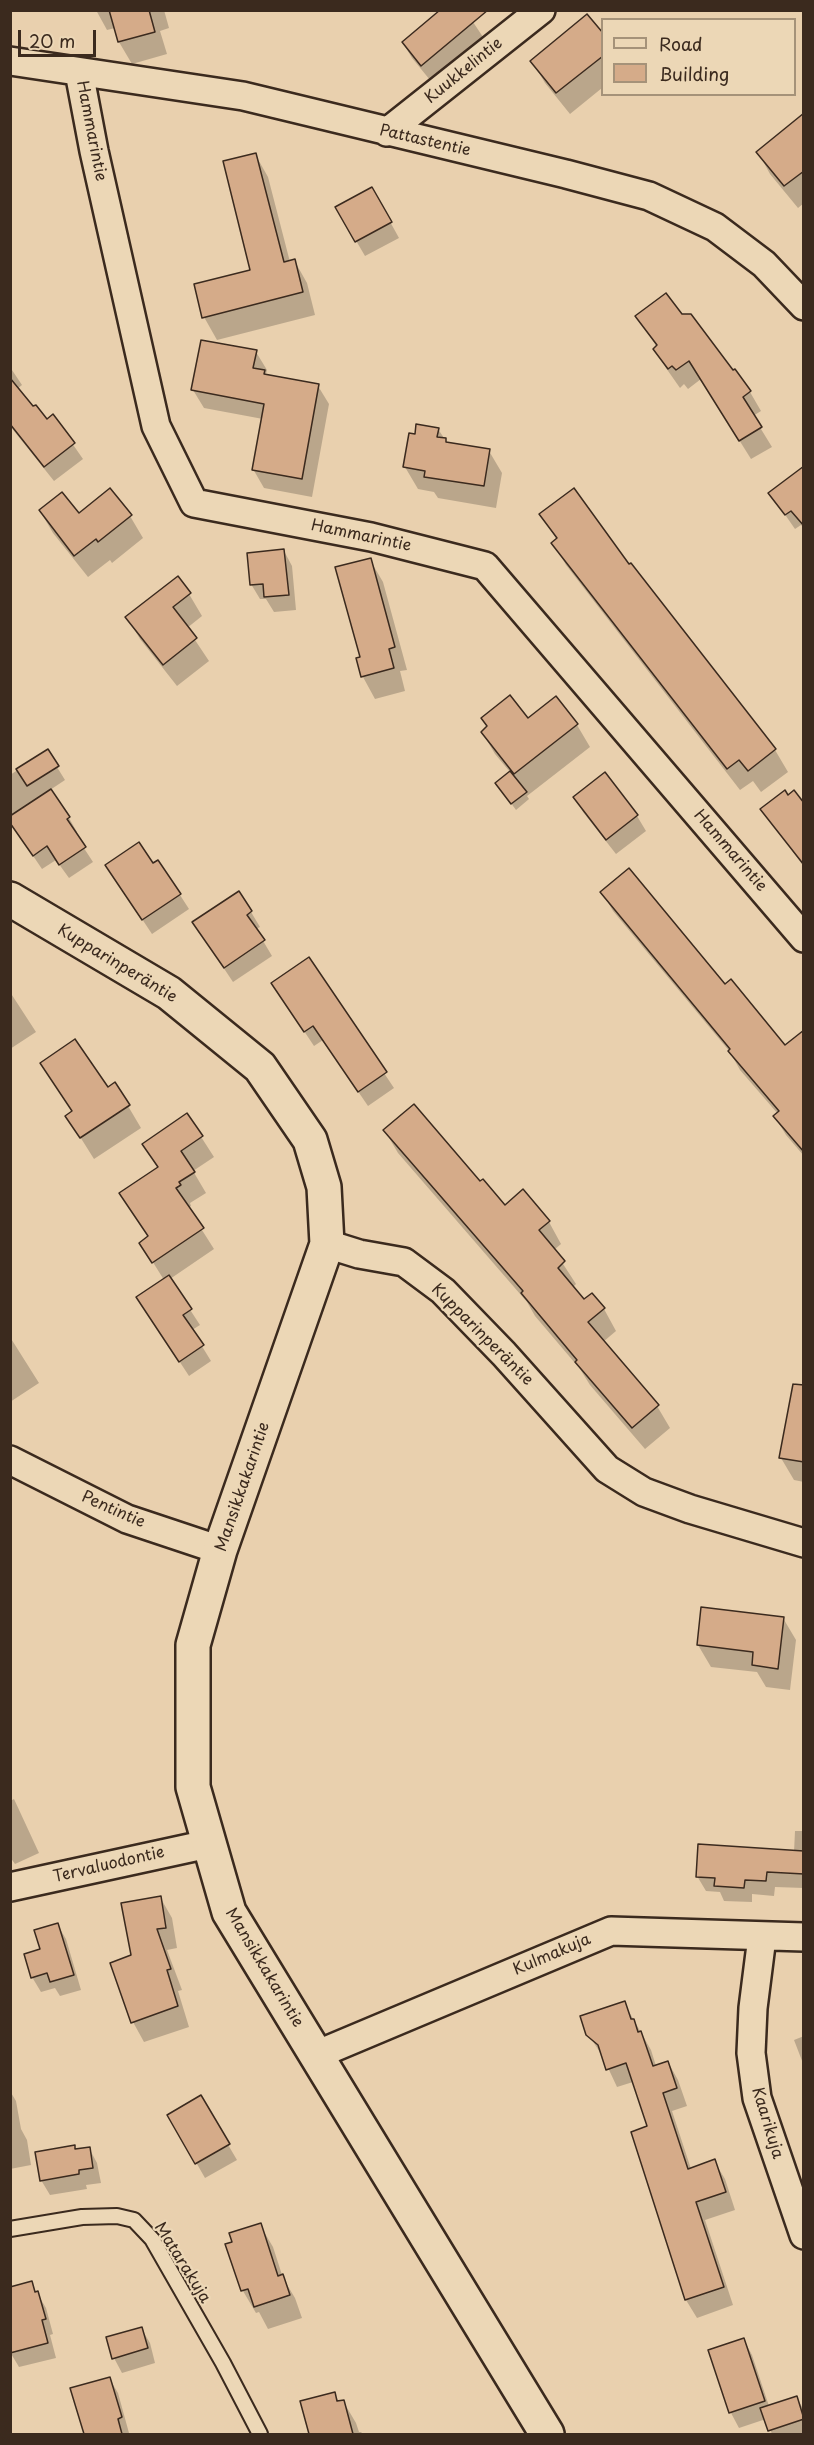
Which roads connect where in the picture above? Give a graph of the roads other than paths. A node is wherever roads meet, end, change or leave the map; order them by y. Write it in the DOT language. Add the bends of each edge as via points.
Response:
graph roads {
  1 [pos="541,10"];
  2 [pos="10,60"];
  3 [pos="79,72"];
  4 [pos="387,132"];
  5 [pos="804,306"];
  6 [pos="10,899"];
  7 [pos="804,938"];
  8 [pos="327,1245"];
  9 [pos="10,1460"];
  10 [pos="804,1543"];
  11 [pos="220,1550"];
  12 [pos="208,1844"];
  13 [pos="10,1887"];
  14 [pos="762,1937"];
  15 [pos="804,1937"];
  16 [pos="316,2055"];
  17 [pos="10,2229"];
  18 [pos="804,2235"];
  19 [pos="260,2434"];
  20 [pos="547,2434"];
  1 -- 4 [label="street, Kuukkelintie"];
  2 -- 3 [label="street, Pattastentie"];
  3 -- 4 [label="street, Pattastentie" via="243,96"];
  3 -- 7 [label="street, Hammarintie" via="156,426 194,503 371,537 485,566"];
  4 -- 5 [label="street, Pattastentie" via="649,196 715,227 764,264"];
  6 -- 8 [label="street, Kupparinperäntie" via="169,993 261,1067 310,1140 324,1187"];
  8 -- 10 [label="street, Kupparinperäntie" via="404,1262 443,1291 607,1469 644,1492"];
  8 -- 11 [label="street, Mansikkakarintie"];
  9 -- 11 [label="street, Pentintie" via="127,1519"];
  11 -- 12 [label="street, Mansikkakarintie" via="193,1645 192,1787"];
  12 -- 13 [label="street, Tervaluodontie"];
  12 -- 16 [label="street, Mansikkakarintie" via="229,1912"];
  14 -- 15 [label="street, Kulmakuja"];
  14 -- 16 [label="street, Kulmakuja" via="610,1930"];
  14 -- 18 [label="street, Kaarikuja" via="751,2053 757,2098"];
  16 -- 20 [label="street, Mansikkakarintie"];
  17 -- 19 [label="lane, Matarakuja" via="82,2217 117,2216 134,2220 152,2239"];
}
